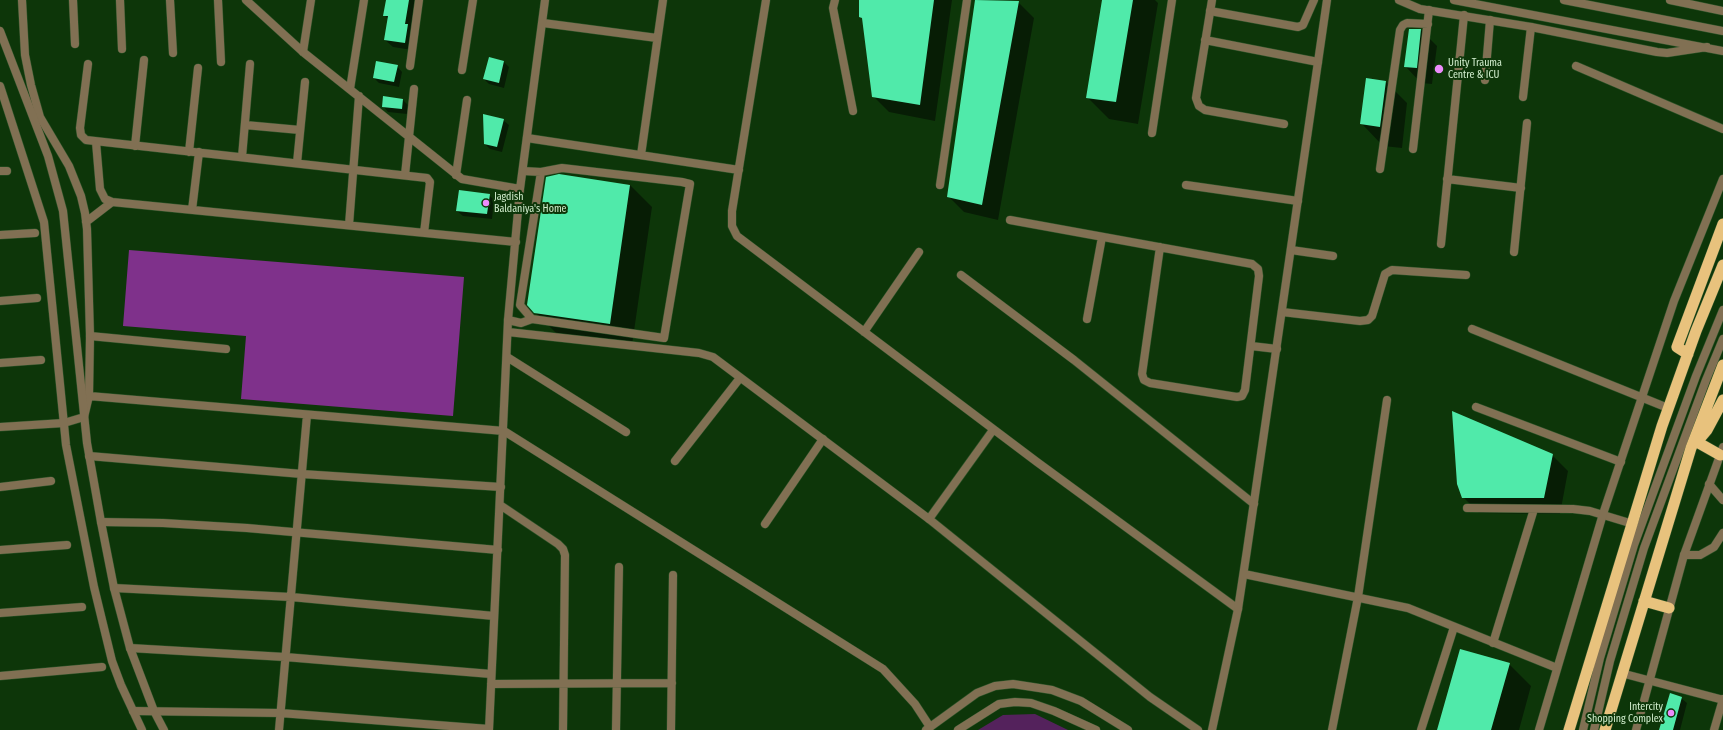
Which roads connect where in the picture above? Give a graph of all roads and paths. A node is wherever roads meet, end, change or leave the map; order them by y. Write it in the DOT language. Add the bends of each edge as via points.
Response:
graph roads {
  1 [pos="22,0"];
  2 [pos="73,0"];
  3 [pos="120,0"];
  4 [pos="170,0"];
  5 [pos="218,0"];
  6 [pos="311,0"];
  7 [pos="364,0"];
  8 [pos="419,0"];
  9 [pos="472,0"];
  10 [pos="545,0"];
  11 [pos="663,0"];
  12 [pos="766,0"];
  13 [pos="835,0"];
  14 [pos="967,0"];
  15 [pos="1172,0"];
  16 [pos="1212,0"];
  17 [pos="1314,0"];
  18 [pos="1327,0"];
  19 [pos="1399,0"];
  20 [pos="1454,0"];
  21 [pos="1564,0"];
  22 [pos="1670,0"];
  23 [pos="249,1"];
  24 [pos="1429,10"];
  25 [pos="1210,11"];
  26 [pos="1723,11"];
  27 [pos="1464,15"];
  28 [pos="1490,20"];
  29 [pos="542,22"];
  30 [pos="1428,24"];
  31 [pos="1531,27"];
  32 [pos="0,31"];
  33 [pos="1723,31"];
  34 [pos="658,38"];
  35 [pos="1205,40"];
  36 [pos="75,44"];
  37 [pos="1707,47"];
  38 [pos="122,49"];
  39 [pos="1723,51"];
  40 [pos="303,52"];
  41 [pos="172,53"];
  42 [pos="144,60"];
  43 [pos="221,62"];
  44 [pos="1318,62"];
  45 [pos="88,64"];
  46 [pos="250,64"];
  47 [pos="410,66"];
  48 [pos="1576,66"];
  49 [pos="198,68"];
  50 [pos="462,70"];
  51 [pos="1485,80"];
  52 [pos="305,82"];
  53 [pos="0,86"];
  54 [pos="350,89"];
  55 [pos="414,89"];
  56 [pos="358,96"];
  57 [pos="1523,97"];
  58 [pos="467,100"];
  59 [pos="853,111"];
  60 [pos="1527,123"];
  61 [pos="1284,124"];
  62 [pos="245,125"];
  63 [pos="1723,129"];
  64 [pos="300,130"];
  65 [pos="1152,133"];
  66 [pos="409,137"];
  67 [pos="527,138"];
  68 [pos="96,142"];
  69 [pos="134,146"];
  70 [pos="1413,149"];
  71 [pos="189,152"];
  72 [pos="199,152"];
  73 [pos="641,155"];
  74 [pos="242,158"];
  75 [pos="297,163"];
  76 [pos="353,169"];
  77 [pos="1380,169"];
  78 [pos="523,170"];
  79 [pos="739,170"];
  80 [pos="541,172"];
  81 [pos="405,175"];
  82 [pos="456,175"];
  83 [pos="1447,179"];
  84 [pos="1723,179"];
  85 [pos="940,185"];
  86 [pos="1186,185"];
  87 [pos="1520,188"];
  88 [pos="520,189"];
  89 [pos="1298,201"];
  90 [pos="112,202"];
  91 [pos="192,210"];
  92 [pos="1010,220"];
  93 [pos="86,222"];
  94 [pos="1723,224"];
  95 [pos="349,225"];
  96 [pos="35,232"];
  97 [pos="424,233"];
  98 [pos="0,236"];
  99 [pos="1102,237"];
  100 [pos="516,242"];
  101 [pos="1441,244"];
  102 [pos="1160,247"];
  103 [pos="1291,250"];
  104 [pos="919,252"];
  105 [pos="1514,252"];
  106 [pos="1333,256"];
  107 [pos="1723,265"];
  108 [pos="961,275"];
  109 [pos="1466,275"];
  110 [pos="37,298"];
  111 [pos="0,301"];
  112 [pos="1723,310"];
  113 [pos="1282,312"];
  114 [pos="532,319"];
  115 [pos="1087,319"];
  116 [pos="508,320"];
  117 [pos="1472,329"];
  118 [pos="508,332"];
  119 [pos="864,332"];
  120 [pos="90,336"];
  121 [pos="1723,339"];
  122 [pos="1251,346"];
  123 [pos="226,349"];
  124 [pos="1277,349"];
  125 [pos="1688,354"];
  126 [pos="508,357"];
  127 [pos="41,360"];
  128 [pos="0,363"];
  129 [pos="1723,366"];
  130 [pos="740,378"];
  131 [pos="89,396"];
  132 [pos="1642,398"];
  133 [pos="1387,400"];
  134 [pos="1723,400"];
  135 [pos="1476,407"];
  136 [pos="1668,408"];
  137 [pos="307,415"];
  138 [pos="84,417"];
  139 [pos="64,423"];
  140 [pos="0,428"];
  141 [pos="993,430"];
  142 [pos="504,431"];
  143 [pos="626,432"];
  144 [pos="823,439"];
  145 [pos="1694,445"];
  146 [pos="1722,451"];
  147 [pos="89,456"];
  148 [pos="675,461"];
  149 [pos="1621,462"];
  150 [pos="302,474"];
  151 [pos="51,481"];
  152 [pos="1709,484"];
  153 [pos="0,487"];
  154 [pos="501,487"];
  155 [pos="1723,500"];
  156 [pos="1254,504"];
  157 [pos="500,505"];
  158 [pos="1467,508"];
  159 [pos="1534,509"];
  160 [pos="1603,514"];
  161 [pos="929,519"];
  162 [pos="101,522"];
  163 [pos="765,524"];
  164 [pos="1633,524"];
  165 [pos="296,532"];
  166 [pos="1722,536"];
  167 [pos="67,545"];
  168 [pos="0,550"];
  169 [pos="498,550"];
  170 [pos="1684,556"];
  171 [pos="618,567"];
  172 [pos="1244,574"];
  173 [pos="673,575"];
  174 [pos="114,588"];
  175 [pos="1358,597"];
  176 [pos="291,598"];
  177 [pos="1644,601"];
  178 [pos="82,607"];
  179 [pos="1669,608"];
  180 [pos="1238,609"];
  181 [pos="0,613"];
  182 [pos="494,616"];
  183 [pos="1454,627"];
  184 [pos="1493,642"];
  185 [pos="130,648"];
  186 [pos="285,657"];
  187 [pos="102,667"];
  188 [pos="1557,668"];
  189 [pos="1621,673"];
  190 [pos="491,674"];
  191 [pos="0,676"];
  192 [pos="1650,680"];
  193 [pos="617,683"];
  194 [pos="672,683"];
  195 [pos="491,684"];
  196 [pos="563,684"];
  197 [pos="1723,700"];
  198 [pos="133,711"];
  199 [pos="154,711"];
  200 [pos="280,713"];
  201 [pos="928,729"];
  202 [pos="142,730"];
  203 [pos="164,730"];
  204 [pos="279,730"];
  205 [pos="489,730"];
  206 [pos="563,730"];
  207 [pos="616,730"];
  208 [pos="671,730"];
  209 [pos="958,730"];
  210 [pos="1096,730"];
  211 [pos="1128,730"];
  212 [pos="1198,730"];
  213 [pos="1212,730"];
  214 [pos="1332,730"];
  215 [pos="1421,730"];
  216 [pos="1539,730"];
  217 [pos="1569,730"];
  218 [pos="1583,730"];
  219 [pos="1594,730"];
  220 [pos="1605,730"];
  221 [pos="1636,730"];
  222 [pos="1714,730"];
  1 -- 93 [label="street" via="25,55 40,117 69,166"];
  2 -- 36 [label="street"];
  3 -- 38 [label="street"];
  4 -- 41 [label="street"];
  5 -- 43 [label="street"];
  6 -- 40 [label="street"];
  7 -- 54 [label="street"];
  8 -- 47 [label="street"];
  9 -- 50 [label="street"];
  10 -- 29 [label="street"];
  11 -- 34 [label="street"];
  12 -- 79 [label="street"];
  13 -- 59 [label="street" via="833,8"];
  14 -- 85 [label="street"];
  15 -- 65 [label="street"];
  16 -- 25 [label="street"];
  17 -- 25 [label="street" via="1303,25 1298,28"];
  18 -- 44 [label="street"];
  19 -- 24 [label="street"];
  20 -- 37 [label="street"];
  21 -- 33 [label="street"];
  22 -- 26 [label="street"];
  23 -- 40 [label="street"];
  24 -- 27 [label="street"];
  24 -- 30 [label="street"];
  25 -- 35 [label="street"];
  27 -- 28 [label="street"];
  27 -- 83 [label="street"];
  28 -- 31 [label="street"];
  28 -- 51 [label="street"];
  29 -- 34 [label="street"];
  29 -- 67 [label="street"];
  30 -- 70 [label="street"];
  30 -- 77 [label="street" via="1407,23 1402,25 1400,30"];
  31 -- 37 [label="street" via="1657,52 1668,53"];
  31 -- 57 [label="street"];
  32 -- 138 [label="street" via="48,156 63,211"];
  34 -- 73 [label="street"];
  35 -- 44 [label="street"];
  35 -- 61 [label="street" via="1196,98 1200,106 1205,110"];
  37 -- 39 [label="street"];
  40 -- 54 [label="street"];
  42 -- 69 [label="street"];
  44 -- 89 [label="street"];
  45 -- 68 [label="street" via="80,128 81,135 86,140"];
  46 -- 62 [label="street"];
  48 -- 63 [label="street"];
  49 -- 71 [label="street"];
  52 -- 64 [label="street"];
  53 -- 139 [label="street" via="44,222"];
  54 -- 56 [label="street"];
  55 -- 66 [label="street"];
  56 -- 66 [label="street"];
  56 -- 76 [label="street"];
  58 -- 82 [label="street"];
  60 -- 87 [label="street"];
  62 -- 64 [label="street"];
  62 -- 74 [label="street"];
  64 -- 75 [label="street"];
  66 -- 81 [label="street"];
  66 -- 82 [label="street"];
  67 -- 73 [label="street"];
  67 -- 78 [label="street"];
  68 -- 69 [label="street"];
  68 -- 90 [label="street" via="100,189 106,199"];
  69 -- 71 [label="street"];
  71 -- 72 [label="street"];
  72 -- 74 [label="street"];
  72 -- 91 [label="street"];
  73 -- 79 [label="street"];
  74 -- 75 [label="street"];
  75 -- 76 [label="street"];
  76 -- 81 [label="street"];
  76 -- 95 [label="street"];
  78 -- 80 [label="street"];
  78 -- 88 [label="street"];
  79 -- 119 [label="street" via="732,211 732,226 737,236"];
  80 -- 114 [label="street" via="520,305"];
  80 -- 114 [label="street" via="562,168 690,184 664,338"];
  81 -- 97 [label="street" via="430,180"];
  82 -- 88 [label="street" via="468,181"];
  83 -- 87 [label="street"];
  83 -- 101 [label="street"];
  84 -- 132 [label="street" via="1674,301"];
  86 -- 89 [label="street"];
  87 -- 105 [label="street"];
  88 -- 100 [label="street"];
  89 -- 103 [label="street"];
  90 -- 91 [label="street"];
  90 -- 93 [label="street"];
  91 -- 95 [label="street"];
  92 -- 99 [label="street"];
  93 -- 120 [label="street"];
  94 -- 125 [label="highway" via="1677,347"];
  95 -- 97 [label="street"];
  96 -- 98 [label="street"];
  97 -- 100 [label="street"];
  99 -- 102 [label="street"];
  99 -- 115 [label="street"];
  100 -- 116 [label="street"];
  102 -- 122 [label="street" via="1252,264 1258,269"];
  102 -- 122 [label="street" via="1142,374 1144,380 1242,396"];
  103 -- 106 [label="street"];
  103 -- 113 [label="street"];
  104 -- 119 [label="street"];
  107 -- 125 [label="highway"];
  108 -- 156 [label="street" via="1080,365"];
  109 -- 113 [label="street" via="1392,270 1385,274 1372,316 1368,320"];
  110 -- 111 [label="street"];
  112 -- 218 [label="street" via="1634,545 1600,658"];
  113 -- 124 [label="street"];
  114 -- 116 [label="street" via="522,323"];
  116 -- 118 [label="street"];
  117 -- 132 [label="street"];
  118 -- 126 [label="street"];
  118 -- 130 [label="street" via="699,353 713,357"];
  119 -- 141 [label="street"];
  120 -- 123 [label="street"];
  120 -- 131 [label="street"];
  121 -- 219 [label="street" via="1644,548 1610,661"];
  122 -- 124 [label="street"];
  124 -- 156 [label="street"];
  125 -- 136 [label="highway"];
  126 -- 142 [label="street"];
  126 -- 143 [label="street"];
  127 -- 128 [label="street"];
  129 -- 145 [label="highway"];
  130 -- 144 [label="street"];
  130 -- 148 [label="street"];
  131 -- 137 [label="street"];
  131 -- 138 [label="street"];
  132 -- 136 [label="street"];
  132 -- 149 [label="street"];
  133 -- 175 [label="street"];
  134 -- 145 [label="highway" via="1707,430"];
  135 -- 149 [label="street"];
  136 -- 164 [label="highway"];
  137 -- 142 [label="street"];
  137 -- 150 [label="street"];
  138 -- 139 [label="street"];
  138 -- 147 [label="street"];
  139 -- 140 [label="street"];
  139 -- 198 [label="street" via="94,587 112,661"];
  141 -- 161 [label="street"];
  141 -- 180 [label="street"];
  142 -- 154 [label="street"];
  142 -- 201 [label="street" via="883,669 915,704"];
  144 -- 161 [label="street"];
  144 -- 163 [label="street"];
  145 -- 146 [label="highway"];
  145 -- 177 [label="highway"];
  146 -- 152 [label="street"];
  147 -- 150 [label="street"];
  147 -- 162 [label="street"];
  149 -- 160 [label="street"];
  150 -- 154 [label="street"];
  150 -- 165 [label="street"];
  151 -- 153 [label="street"];
  152 -- 155 [label="street"];
  152 -- 170 [label="street"];
  154 -- 157 [label="street"];
  156 -- 172 [label="street"];
  157 -- 169 [label="street"];
  157 -- 196 [label="street" via="564,549"];
  158 -- 159 [label="street"];
  159 -- 160 [label="street" via="1573,509"];
  159 -- 184 [label="street"];
  160 -- 164 [label="street"];
  160 -- 188 [label="street"];
  161 -- 212 [label="street" via="1150,697"];
  162 -- 165 [label="street"];
  162 -- 174 [label="street"];
  164 -- 217 [label="highway"];
  165 -- 169 [label="street"];
  165 -- 176 [label="street"];
  166 -- 170 [label="street" via="1714,547 1700,554"];
  167 -- 168 [label="street"];
  169 -- 182 [label="street"];
  170 -- 179 [label="street"];
  171 -- 193 [label="street"];
  172 -- 175 [label="street"];
  172 -- 180 [label="street"];
  173 -- 194 [label="street"];
  174 -- 176 [label="street"];
  174 -- 185 [label="street"];
  175 -- 183 [label="street" via="1408,608"];
  175 -- 214 [label="street"];
  176 -- 182 [label="street"];
  176 -- 186 [label="street"];
  177 -- 179 [label="highway"];
  177 -- 189 [label="highway"];
  178 -- 181 [label="street"];
  179 -- 192 [label="street"];
  180 -- 213 [label="street"];
  182 -- 190 [label="street"];
  183 -- 184 [label="street"];
  183 -- 215 [label="street"];
  184 -- 188 [label="street"];
  185 -- 186 [label="street"];
  185 -- 199 [label="street"];
  186 -- 190 [label="street"];
  186 -- 200 [label="street"];
  187 -- 191 [label="street"];
  188 -- 216 [label="street"];
  189 -- 192 [label="street"];
  189 -- 220 [label="highway"];
  190 -- 195 [label="street"];
  192 -- 197 [label="street"];
  192 -- 221 [label="street"];
  193 -- 194 [label="street"];
  193 -- 196 [label="street"];
  193 -- 207 [label="street"];
  194 -- 208 [label="street"];
  195 -- 196 [label="street"];
  195 -- 205 [label="street"];
  196 -- 206 [label="street"];
  197 -- 222 [label="street"];
  198 -- 199 [label="street"];
  198 -- 202 [label="street"];
  199 -- 200 [label="street"];
  199 -- 203 [label="street"];
  200 -- 204 [label="street"];
  200 -- 205 [label="street"];
  201 -- 211 [label="street" via="977,693 995,686 1013,684 1052,690 1081,701"];
  209 -- 210 [label="street" via="999,704 1015,702 1031,703"];
}
